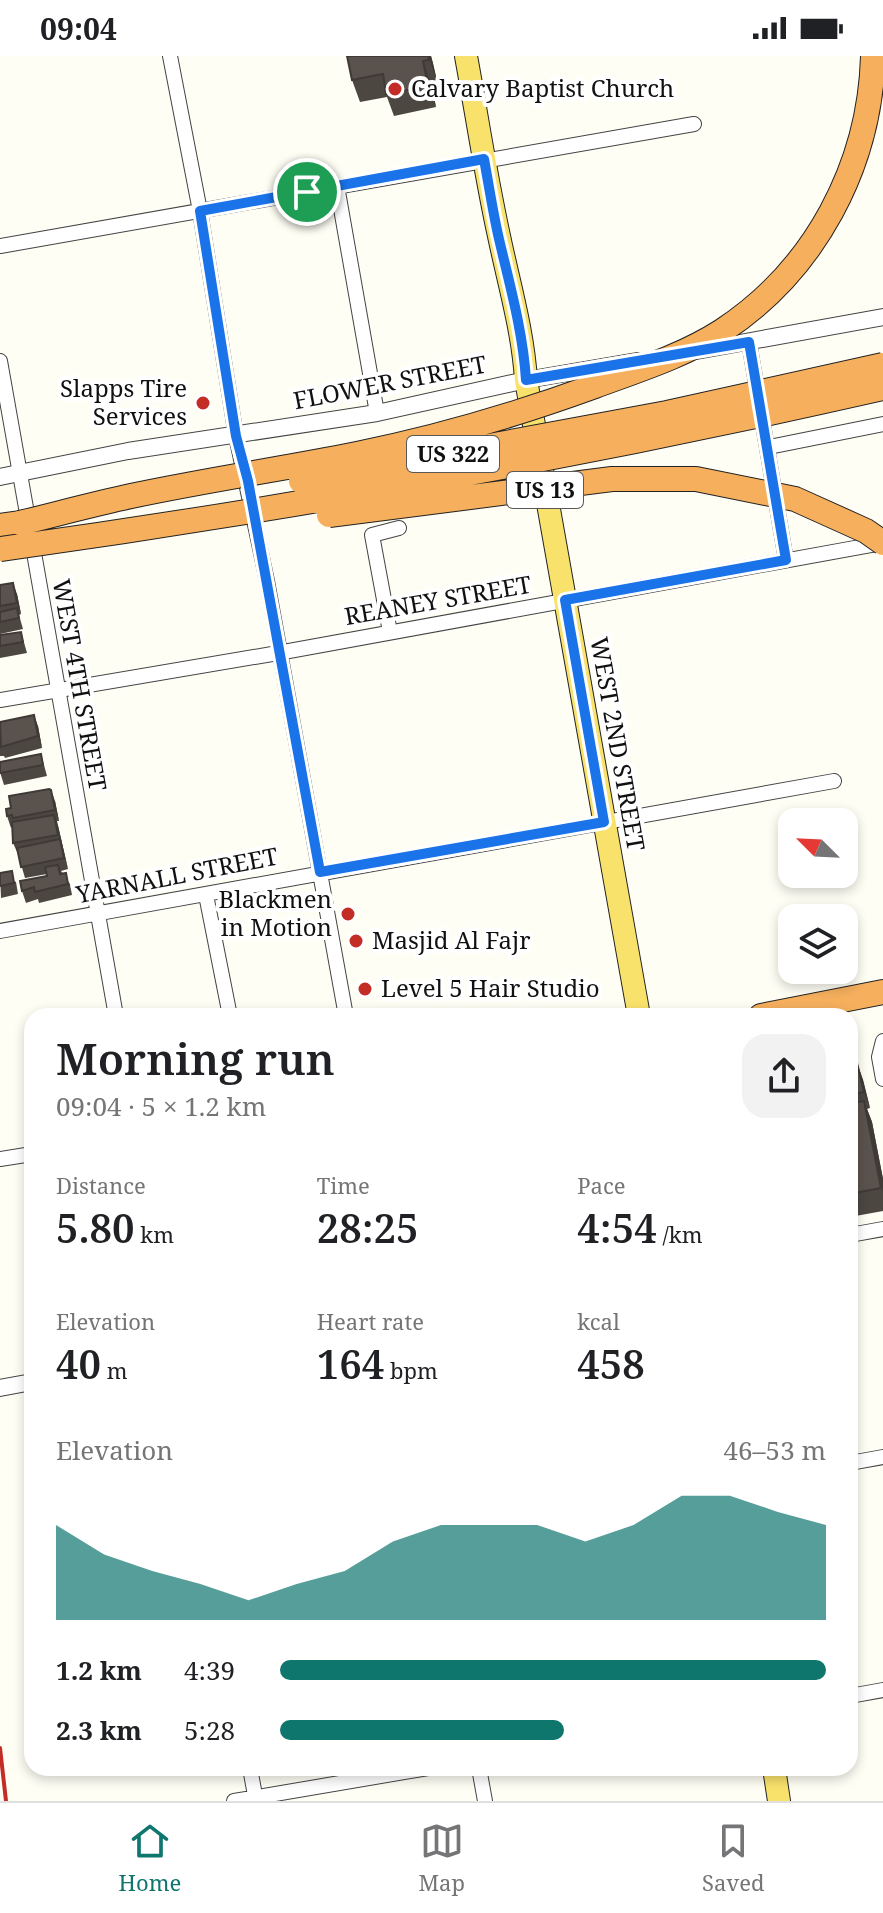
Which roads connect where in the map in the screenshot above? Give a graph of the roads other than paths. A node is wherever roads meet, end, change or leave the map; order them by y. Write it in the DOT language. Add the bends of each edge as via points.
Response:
graph roads {
  1 [pos="170,56"];
  2 [pos="466,56"];
  3 [pos="873,56"];
  4 [pos="694,124"];
  5 [pos="484,159"];
  6 [pos="337,186"];
  7 [pos="200,211"];
  8 [pos="0,246"];
  9 [pos="883,317"];
  10 [pos="749,342"];
  11 [pos="0,361"];
  12 [pos="883,365"];
  13 [pos="526,380"];
  14 [pos="883,388"];
  15 [pos="377,413"];
  16 [pos="883,424"];
  17 [pos="236,436"];
  18 [pos="769,447"];
  19 [pos="19,474"];
  20 [pos="0,477"];
  21 [pos="10,525"];
  22 [pos="399,528"];
  23 [pos="104,534"];
  24 [pos="883,543"];
  25 [pos="0,549"];
  26 [pos="786,560"];
  27 [pos="565,600"];
  28 [pos="390,632"];
  29 [pos="278,653"];
  30 [pos="57,690"];
  31 [pos="0,700"];
  32 [pos="834,781"];
  33 [pos="604,822"];
  34 [pos="320,872"];
  35 [pos="206,895"];
  36 [pos="97,914"];
  37 [pos="0,931"];
  38 [pos="883,992"];
  39 [pos="115,1008"];
  40 [pos="228,1008"];
  41 [pos="345,1008"];
  42 [pos="638,1008"];
  43 [pos="810,1008"];
  44 [pos="883,1041"];
  45 [pos="883,1079"];
  46 [pos="24,1155"];
  47 [pos="0,1159"];
  48 [pos="883,1229"];
  49 [pos="858,1234"];
  50 [pos="24,1384"];
  51 [pos="0,1388"];
  52 [pos="883,1457"];
  53 [pos="858,1462"];
  54 [pos="883,1690"];
  55 [pos="858,1695"];
  56 [pos="251,1776"];
  57 [pos="383,1776"];
  58 [pos="480,1776"];
  59 [pos="775,1776"];
  60 [pos="255,1799"];
  61 [pos="234,1801"];
  62 [pos="485,1801"];
  63 [pos="779,1801"];
  1 -- 7 [label="street"];
  2 -- 5 [label="main road, WEST 2ND STREET / US 13"];
  3 -- 21 [label="highway, bridge" via="872,85 852,171 816,238 749,311 682,354 454,431"];
  4 -- 5 [label="street"];
  5 -- 6 [label="street"];
  5 -- 13 [label="main road, WEST 2ND STREET / US 13"];
  6 -- 7 [label="street"];
  6 -- 15 [label="street"];
  7 -- 8 [label="street"];
  7 -- 17 [label="street"];
  9 -- 10 [label="street, FLOWER STREET"];
  10 -- 13 [label="street, FLOWER STREET"];
  10 -- 18 [label="street"];
  11 -- 19 [label="street, WEST 4TH STREET"];
  12 -- 21 [label="highway, US 322, bridge" via="442,456"];
  13 -- 15 [label="street, FLOWER STREET"];
  13 -- 27 [label="main road, WEST 2ND STREET / US 13"];
  14 -- 23 [label="highway, US 322, bridge" via="426,482"];
  15 -- 17 [label="street, FLOWER STREET"];
  16 -- 18 [label="street"];
  17 -- 19 [label="street, FLOWER STREET"];
  17 -- 29 [label="street"];
  18 -- 26 [label="street"];
  19 -- 20 [label="street, FLOWER STREET"];
  19 -- 30 [label="street, WEST 4TH STREET"];
  22 -- 28 [label="street" via="372,535"];
  23 -- 24 [label="highway, bridge" via="215,531 654,477 696,479 795,499"];
  23 -- 25 [label="highway, US 322, bridge"];
  24 -- 26 [label="street, REANEY STREET"];
  26 -- 27 [label="street, REANEY STREET"];
  27 -- 28 [label="street, REANEY STREET"];
  27 -- 33 [label="main road, WEST 2ND STREET / US 13"];
  28 -- 29 [label="street, REANEY STREET"];
  29 -- 30 [label="street, REANEY STREET"];
  29 -- 34 [label="street"];
  30 -- 31 [label="street, REANEY STREET"];
  30 -- 36 [label="street, WEST 4TH STREET"];
  32 -- 33 [label="street, YARNALL STREET"];
  33 -- 34 [label="street, YARNALL STREET"];
  33 -- 42 [label="main road, WEST 2ND STREET / US 13"];
  34 -- 35 [label="street, YARNALL STREET"];
  34 -- 41 [label="street"];
  35 -- 36 [label="street, YARNALL STREET"];
  35 -- 40 [label="street"];
  36 -- 37 [label="street, YARNALL STREET"];
  36 -- 39 [label="street, WEST 4TH STREET"];
  38 -- 43 [label="highway"];
  44 -- 45 [label="street"];
  46 -- 47 [label="street"];
  48 -- 49 [label="street"];
  50 -- 51 [label="street"];
  52 -- 53 [label="street"];
  54 -- 55 [label="street"];
  56 -- 60 [label="street"];
  57 -- 60 [label="street"];
  58 -- 62 [label="street"];
  59 -- 63 [label="main road"];
  60 -- 61 [label="street"];
}
